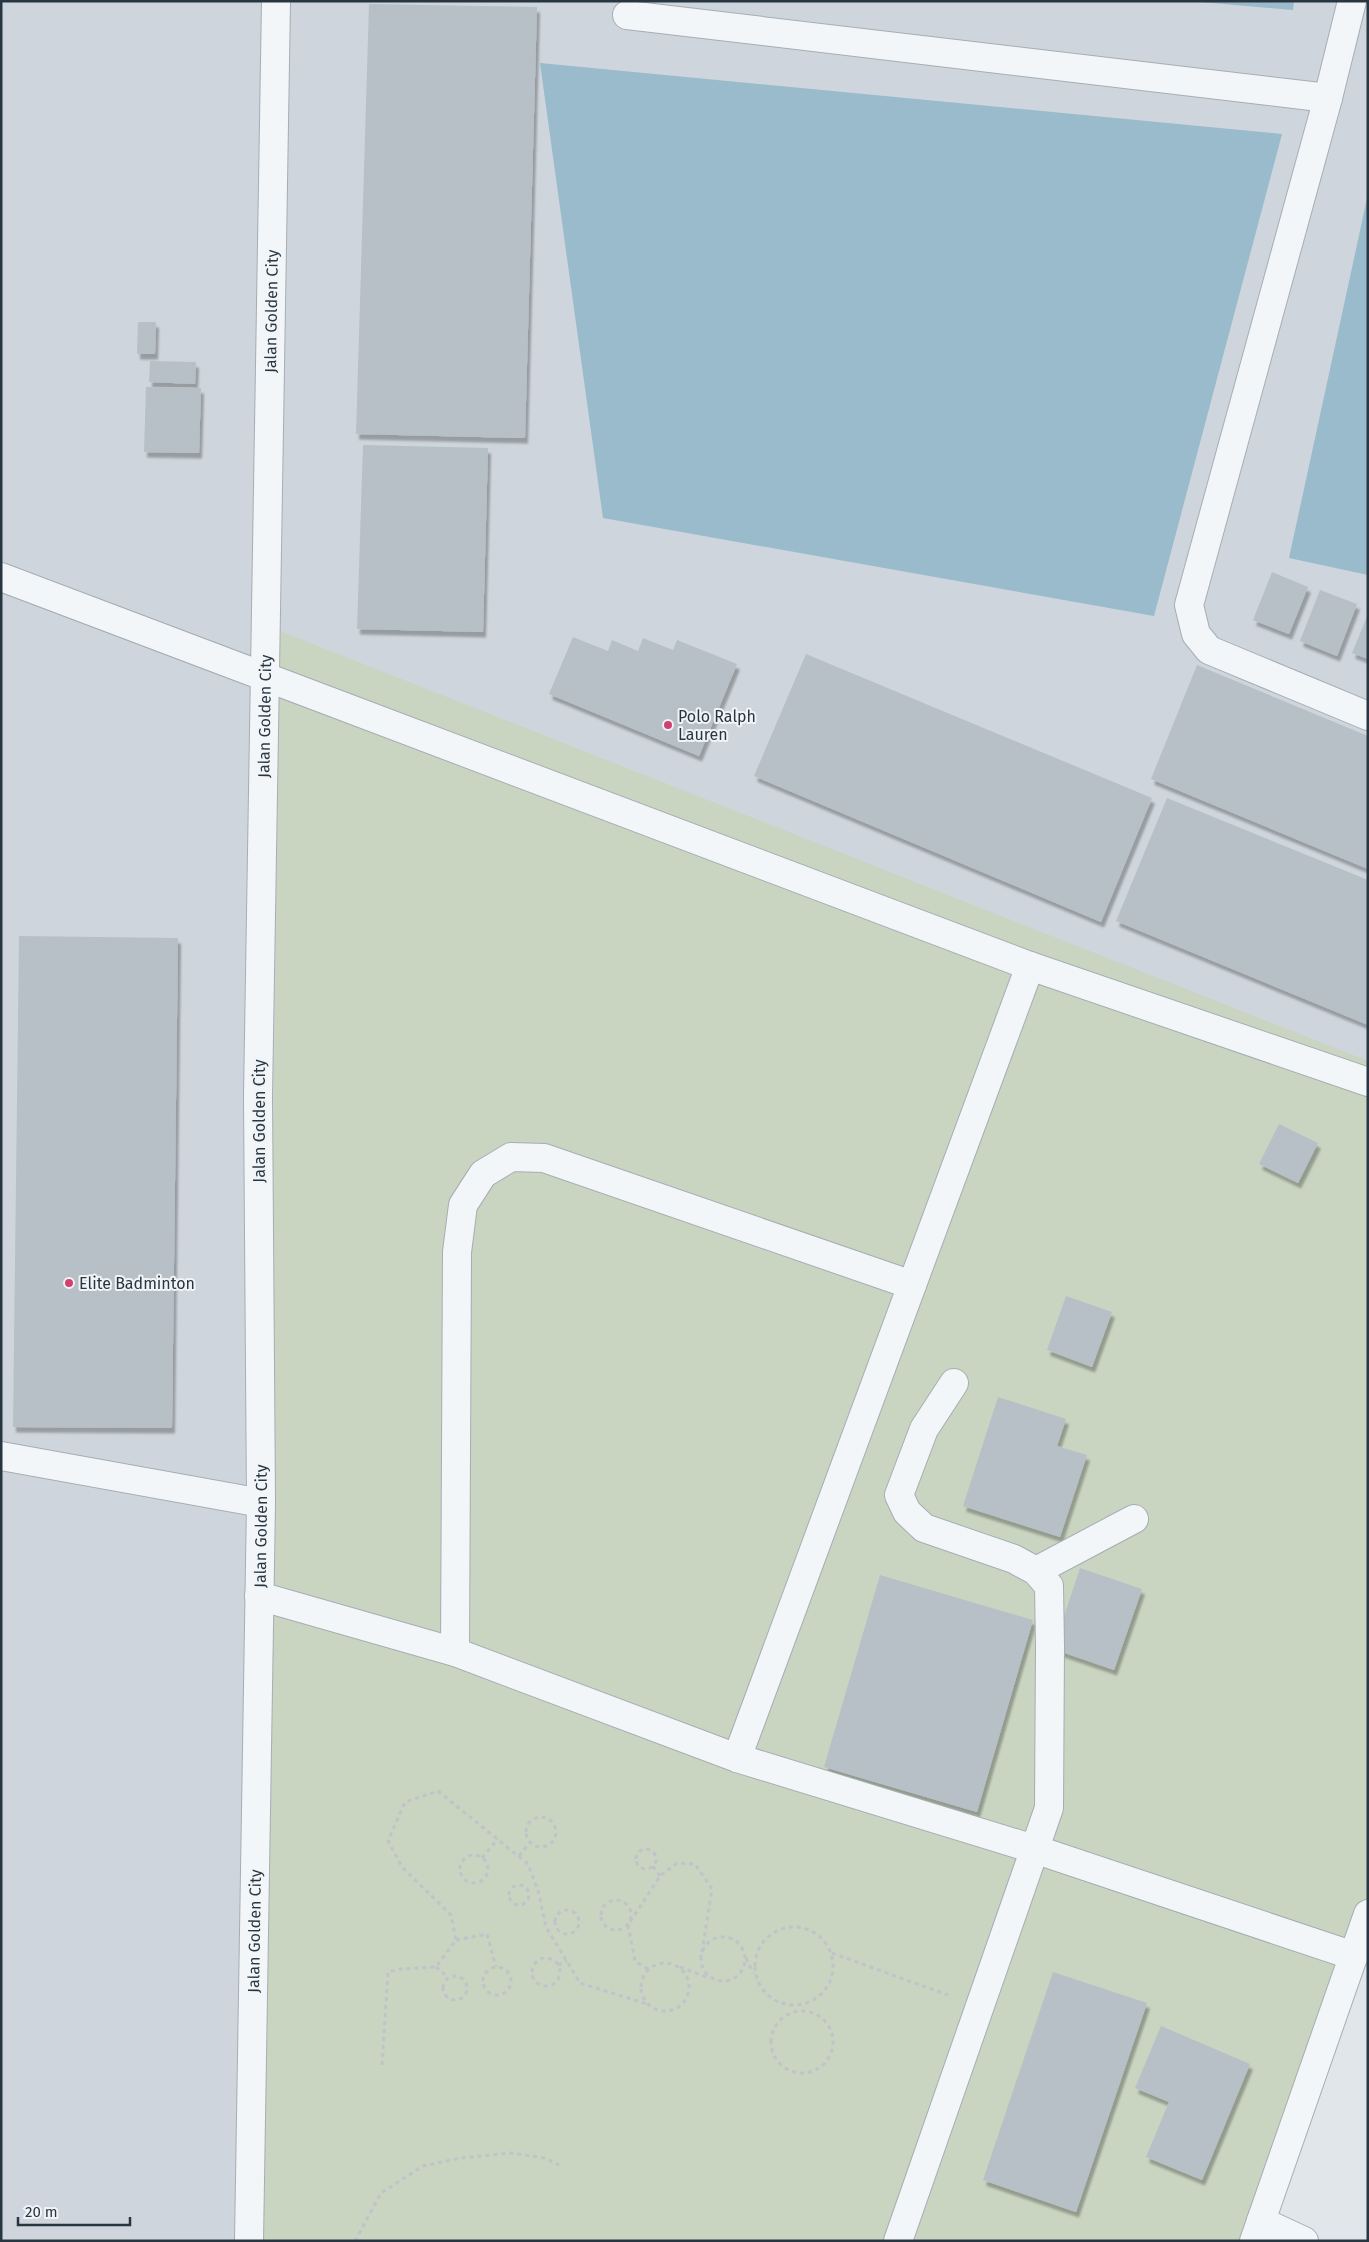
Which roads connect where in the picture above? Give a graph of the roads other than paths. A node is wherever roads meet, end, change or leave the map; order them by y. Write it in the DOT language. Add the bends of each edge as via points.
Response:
graph roads {
  1 [pos="276,1"];
  2 [pos="1352,1"];
  3 [pos="627,15"];
  4 [pos="1328,98"];
  5 [pos="1,576"];
  6 [pos="266,679"];
  7 [pos="1368,716"];
  8 [pos="1030,966"];
  9 [pos="1368,1082"];
  10 [pos="912,1285"];
  11 [pos="954,1383"];
  12 [pos="1,1456"];
  13 [pos="261,1503"];
  14 [pos="1134,1519"];
  15 [pos="1036,1571"];
  16 [pos="259,1596"];
  17 [pos="455,1652"];
  18 [pos="738,1758"];
  19 [pos="1034,1849"];
  20 [pos="1368,1914"];
  21 [pos="1354,1956"];
  22 [pos="1257,2231"];
  23 [pos="249,2241"];
  24 [pos="898,2241"];
  25 [pos="1304,2241"];
  1 -- 6 [label="street, Jalan Golden City"];
  2 -- 4 [label="street"];
  3 -- 4 [label="street"];
  4 -- 7 [label="street" via="1189,605 1196,634 1209,650"];
  5 -- 6 [label="street"];
  6 -- 8 [label="street"];
  6 -- 13 [label="street, Jalan Golden City" via="258,1097"];
  8 -- 9 [label="street"];
  8 -- 10 [label="street"];
  10 -- 17 [label="street" via="544,1158 511,1158 483,1174 463,1205 457,1252"];
  10 -- 18 [label="street"];
  11 -- 15 [label="street" via="924,1428 899,1496 907,1512 924,1528 1014,1559"];
  12 -- 13 [label="street"];
  13 -- 16 [label="street, Jalan Golden City"];
  14 -- 15 [label="street"];
  15 -- 19 [label="street" via="1048,1586 1049,1808"];
  16 -- 17 [label="street"];
  16 -- 23 [label="street, Jalan Golden City"];
  17 -- 18 [label="street"];
  18 -- 19 [label="street"];
  19 -- 21 [label="street"];
  19 -- 24 [label="street"];
  20 -- 21 [label="street"];
  21 -- 22 [label="street"];
  22 -- 25 [label="street"];
}
